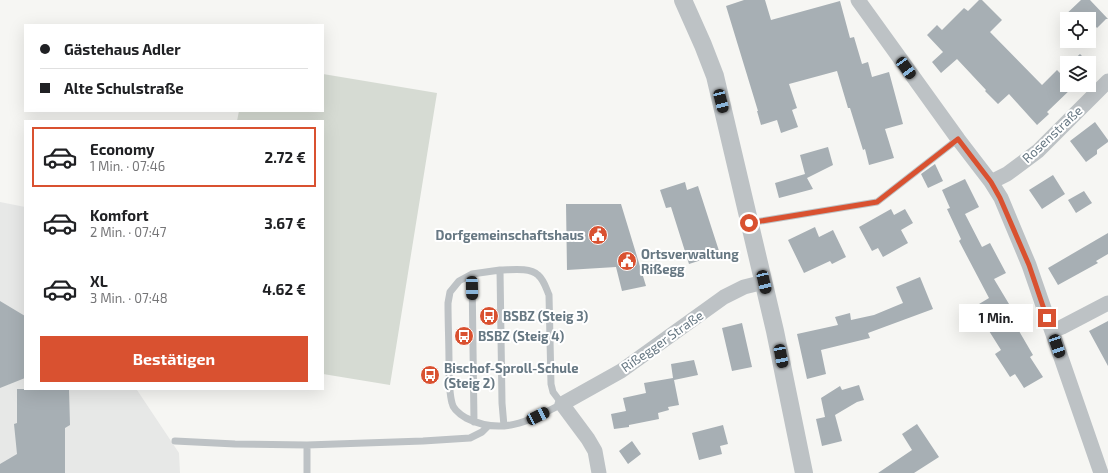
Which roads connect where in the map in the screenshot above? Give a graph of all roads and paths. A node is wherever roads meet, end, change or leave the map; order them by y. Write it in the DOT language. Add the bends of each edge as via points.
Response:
graph roads {
  1 [pos="683,0"];
  2 [pos="858,0"];
  3 [pos="1108,81"];
  4 [pos="958,139"];
  5 [pos="991,182"];
  6 [pos="749,223"];
  7 [pos="500,270"];
  8 [pos="472,274"];
  9 [pos="764,282"];
  10 [pos="1108,303"];
  11 [pos="1052,331"];
  12 [pos="562,404"];
  13 [pos="474,422"];
  14 [pos="488,426"];
  15 [pos="504,426"];
  16 [pos="175,441"];
  17 [pos="308,445"];
  18 [pos="307,473"];
  19 [pos="599,473"];
  20 [pos="804,473"];
  21 [pos="1101,473"];
  1 -- 6 [label="street" via="715,76"];
  2 -- 4 [label="street"];
  3 -- 5 [label="street, Rosenstraße" via="1038,151 1007,174"];
  4 -- 5 [label="street"];
  4 -- 6 [label="lane" via="877,202"];
  5 -- 11 [label="street" via="1029,265"];
  6 -- 9 [label="street"];
  7 -- 8 [label="lane"];
  7 -- 12 [label="lane" via="525,270 538,274 544,283 549,295 551,384"];
  7 -- 15 [label="lane"];
  8 -- 13 [label="lane"];
  8 -- 13 [label="lane" via="459,281 450,292 449,379 452,405 460,415"];
  9 -- 12 [label="street, Rißegger Straße" via="744,287 724,297 621,371"];
  9 -- 20 [label="street"];
  10 -- 11 [label="street"];
  11 -- 21 [label="street"];
  12 -- 15 [label="lane" via="526,422"];
  12 -- 19 [label="street" via="595,451"];
  13 -- 14 [label="lane"];
  14 -- 15 [label="lane"];
  14 -- 17 [label="lane" via="470,438"];
  16 -- 17 [label="lane"];
  17 -- 18 [label="lane"];
}
